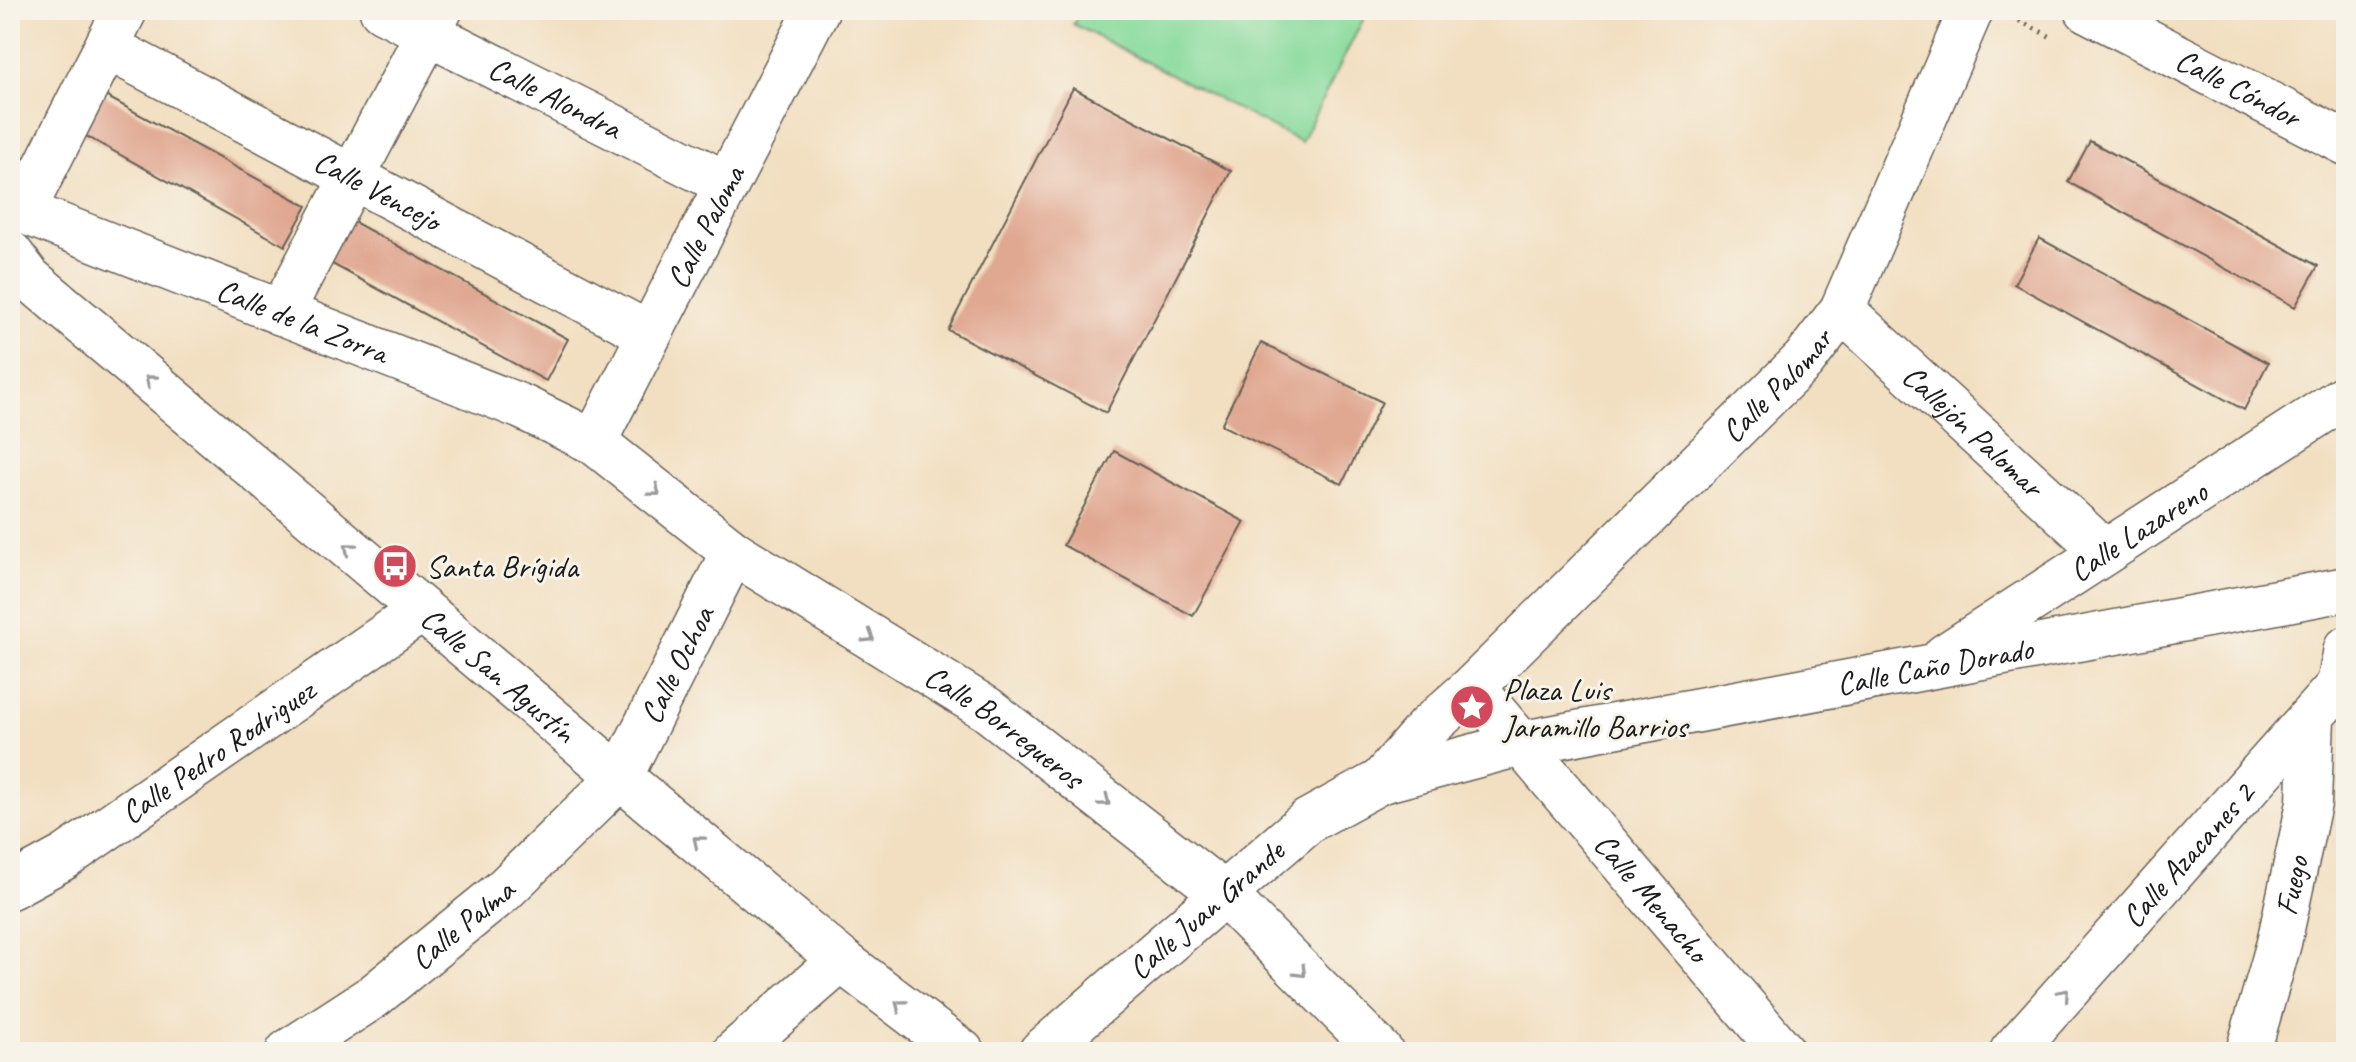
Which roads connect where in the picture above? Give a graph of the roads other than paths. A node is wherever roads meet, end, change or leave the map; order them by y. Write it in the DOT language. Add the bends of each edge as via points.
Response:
graph roads {
  1 [pos="382,10"];
  2 [pos="817,10"];
  3 [pos="1971,10"];
  4 [pos="2087,10"];
  5 [pos="434,22"];
  6 [pos="116,29"];
  7 [pos="2346,143"];
  8 [pos="352,177"];
  9 [pos="727,184"];
  10 [pos="17,209"];
  11 [pos="10,253"];
  12 [pos="1842,310"];
  13 [pos="281,313"];
  14 [pos="649,334"];
  15 [pos="2346,396"];
  16 [pos="594,442"];
  17 [pos="2104,551"];
  18 [pos="733,552"];
  19 [pos="2346,589"];
  20 [pos="422,610"];
  21 [pos="2346,649"];
  22 [pos="1928,667"];
  23 [pos="1473,687"];
  24 [pos="2312,716"];
  25 [pos="1523,743"];
  26 [pos="620,777"];
  27 [pos="1381,781"];
  28 [pos="10,887"];
  29 [pos="1224,894"];
  30 [pos="841,960"];
  31 [pos="288,1052"];
  32 [pos="735,1052"];
  33 [pos="962,1052"];
  34 [pos="1041,1052"];
  35 [pos="1381,1052"];
  36 [pos="1783,1052"];
  37 [pos="2012,1052"];
  38 [pos="2248,1052"];
  1 -- 5 [label="street, Calle Alondra"];
  2 -- 9 [label="street, Calle Paloma"];
  3 -- 12 [label="street, Calle Palomar"];
  4 -- 7 [label="street, Calle Cóndor"];
  5 -- 8 [label="street"];
  5 -- 9 [label="street, Calle Alondra"];
  6 -- 8 [label="street, Calle Vencejo"];
  6 -- 10 [label="street"];
  8 -- 13 [label="street"];
  8 -- 14 [label="street, Calle Vencejo"];
  9 -- 14 [label="street, Calle Paloma"];
  10 -- 13 [label="street, Calle de la Zorra"];
  20 -- 11 [label="street, Calle San Agustín, one-way" via="29,278"];
  12 -- 17 [label="street, Callejón Palomar"];
  12 -- 23 [label="street, Calle Palomar" via="1804,360"];
  13 -- 16 [label="street, Calle de la Zorra" via="522,407"];
  14 -- 16 [label="street, Calle Paloma"];
  15 -- 17 [label="street, Calle Lazareno"];
  16 -- 18 [label="street, Calle Borregueros, one-way"];
  17 -- 22 [label="street, Calle Lazareno"];
  18 -- 26 [label="street, Calle Ochoa"];
  18 -- 29 [label="street, Calle Borregueros, one-way" via="987,709"];
  19 -- 22 [label="street, Calle Caño Dorado"];
  20 -- 26 [label="street, Calle San Agustín"];
  20 -- 28 [label="street, Calle Pedro Rodriguez" via="79,848"];
  21 -- 24 [label="street, Calle Azacanes 2" via="2339,685"];
  22 -- 25 [label="street, Calle Caño Dorado"];
  23 -- 25 [label="street"];
  23 -- 27 [label="street" via="1428,727"];
  37 -- 24 [label="street, Calle Azacanes 2, one-way"];
  24 -- 38 [label="street, Fuego" via="2309,803 2279,943"];
  25 -- 27 [label="street"];
  25 -- 36 [label="street, Calle Menacho"];
  30 -- 26 [label="street, Calle San Agustín, one-way"];
  26 -- 31 [label="street, Calle Palma" via="503,891 374,996"];
  27 -- 29 [label="street, Calle Juan Grande" via="1308,821"];
  29 -- 34 [label="street, Calle Juan Grande"];
  29 -- 35 [label="street, Calle Borregueros, one-way"];
  30 -- 32 [label="street"];
  33 -- 30 [label="street, Calle San Agustín, one-way"];
}
